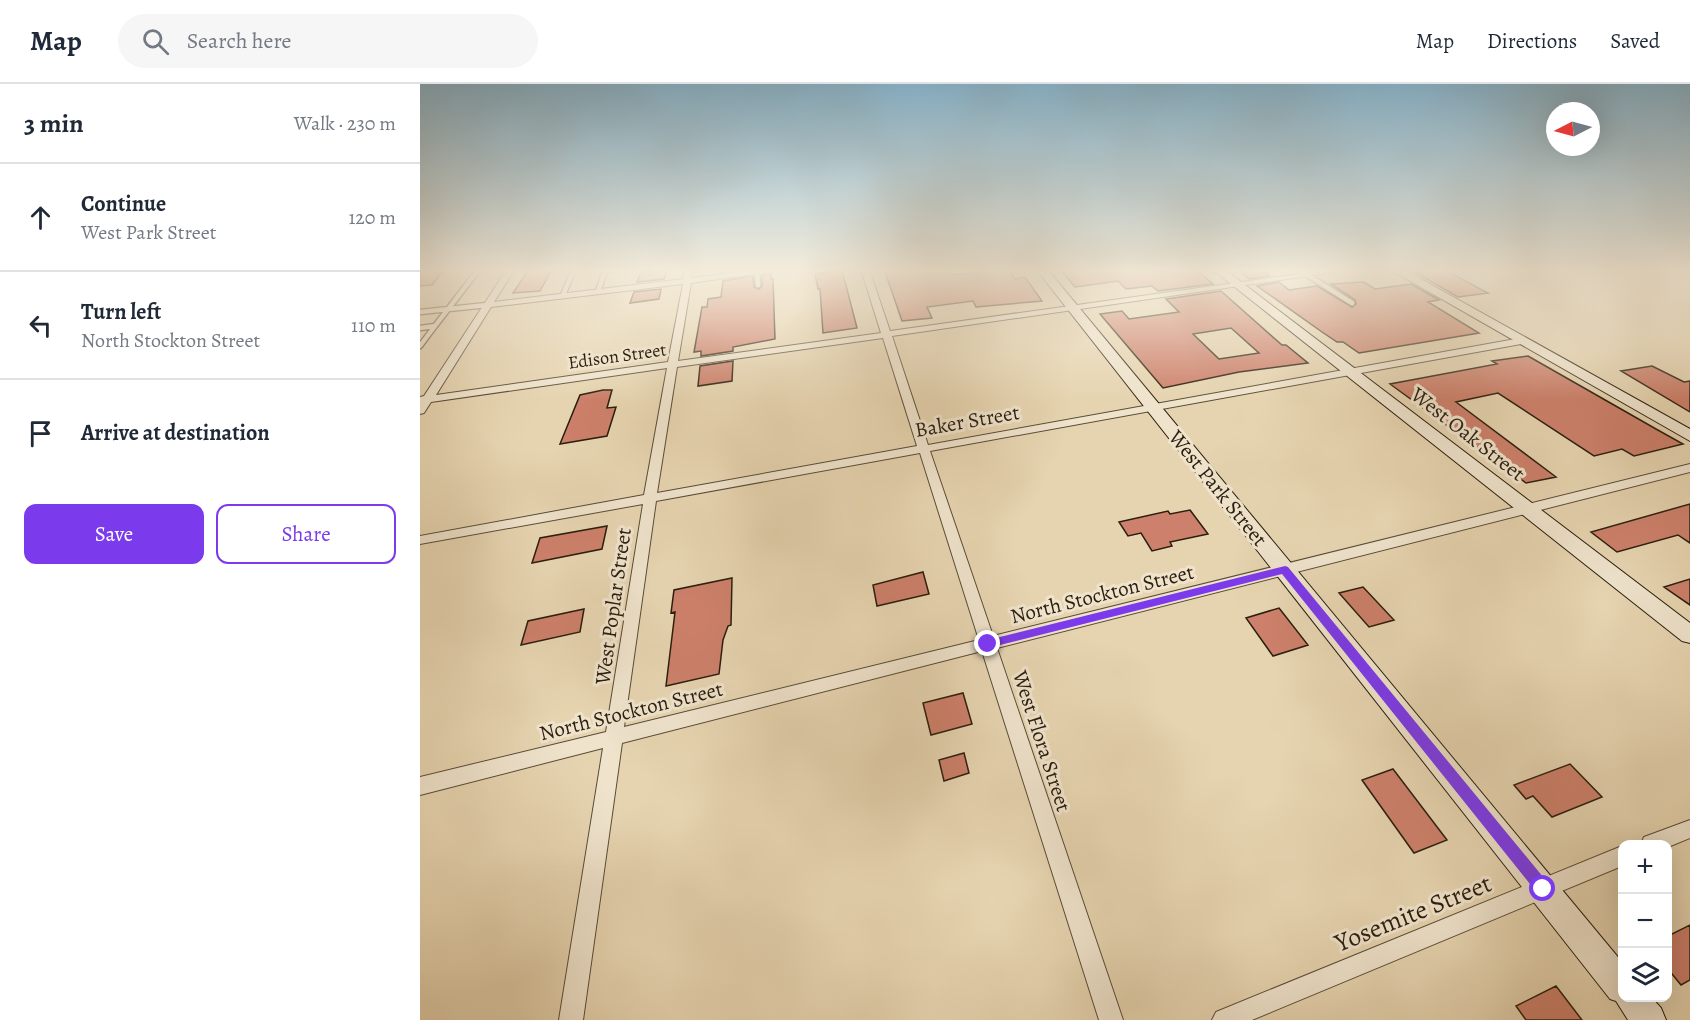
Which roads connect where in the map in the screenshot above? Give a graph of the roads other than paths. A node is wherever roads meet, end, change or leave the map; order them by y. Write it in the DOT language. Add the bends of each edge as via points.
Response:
graph roads {
  1 [pos="445,313"];
  2 [pos="482,313"];
  3 [pos="682,313"];
  4 [pos="880,313"];
  5 [pos="1041,313"];
  6 [pos="1077,313"];
  7 [pos="1274,313"];
  8 [pos="1471,313"];
  9 [pos="435,326"];
  10 [pos="420,328"];
  11 [pos="887,335"];
  12 [pos="1521,341"];
  13 [pos="420,346"];
  14 [pos="673,364"];
  15 [pos="1350,372"];
  16 [pos="424,399"];
  17 [pos="1153,407"];
  18 [pos="420,411"];
  19 [pos="1690,436"];
  20 [pos="924,448"];
  21 [pos="1690,468"];
  22 [pos="650,499"];
  23 [pos="1527,509"];
  24 [pos="420,540"];
  25 [pos="1285,570"];
  26 [pos="1690,635"];
  27 [pos="988,644"];
  28 [pos="616,737"];
  29 [pos="420,786"];
  30 [pos="1690,829"];
  31 [pos="1661,840"];
  32 [pos="1618,858"];
  33 [pos="1543,889"];
  34 [pos="1618,981"];
  35 [pos="1634,1002"];
  36 [pos="571,1020"];
  37 [pos="1112,1020"];
  38 [pos="1224,1020"];
  39 [pos="1649,1020"];
  1 -- 9 [label="lane"];
  2 -- 16 [label="street"];
  3 -- 14 [label="street, West Poplar Street"];
  4 -- 11 [label="street, West Flora Street"];
  5 -- 11 [label="street, Edison Street"];
  6 -- 17 [label="street, West Park Street"];
  7 -- 15 [label="street, West Oak Street"];
  8 -- 12 [label="street"];
  9 -- 10 [label="lane"];
  9 -- 13 [label="lane"];
  11 -- 14 [label="street, Edison Street"];
  11 -- 20 [label="street, West Flora Street"];
  12 -- 15 [label="street, Baker Street"];
  12 -- 19 [label="street"];
  14 -- 16 [label="street, Edison Street"];
  14 -- 22 [label="street, West Poplar Street"];
  15 -- 17 [label="street, Baker Street"];
  15 -- 23 [label="street, West Oak Street"];
  16 -- 18 [label="street"];
  17 -- 20 [label="street, Baker Street"];
  17 -- 25 [label="street, West Park Street"];
  20 -- 22 [label="street, Baker Street"];
  20 -- 27 [label="street, West Flora Street"];
  21 -- 23 [label="street, North Stockton Street"];
  22 -- 24 [label="street, Baker Street"];
  22 -- 28 [label="street, West Poplar Street"];
  23 -- 25 [label="street, North Stockton Street"];
  23 -- 26 [label="street, West Oak Street"];
  25 -- 27 [label="street, North Stockton Street"];
  25 -- 33 [label="street, West Park Street"];
  27 -- 28 [label="street, North Stockton Street"];
  27 -- 37 [label="street, West Flora Street"];
  28 -- 29 [label="street, North Stockton Street"];
  28 -- 36 [label="street, West Poplar Street"];
  30 -- 31 [label="street"];
  32 -- 33 [label="street, Yosemite Street"];
  33 -- 34 [label="street, West Park Street"];
  33 -- 38 [label="street, Yosemite Street"];
  35 -- 39 [label="street"];
}
